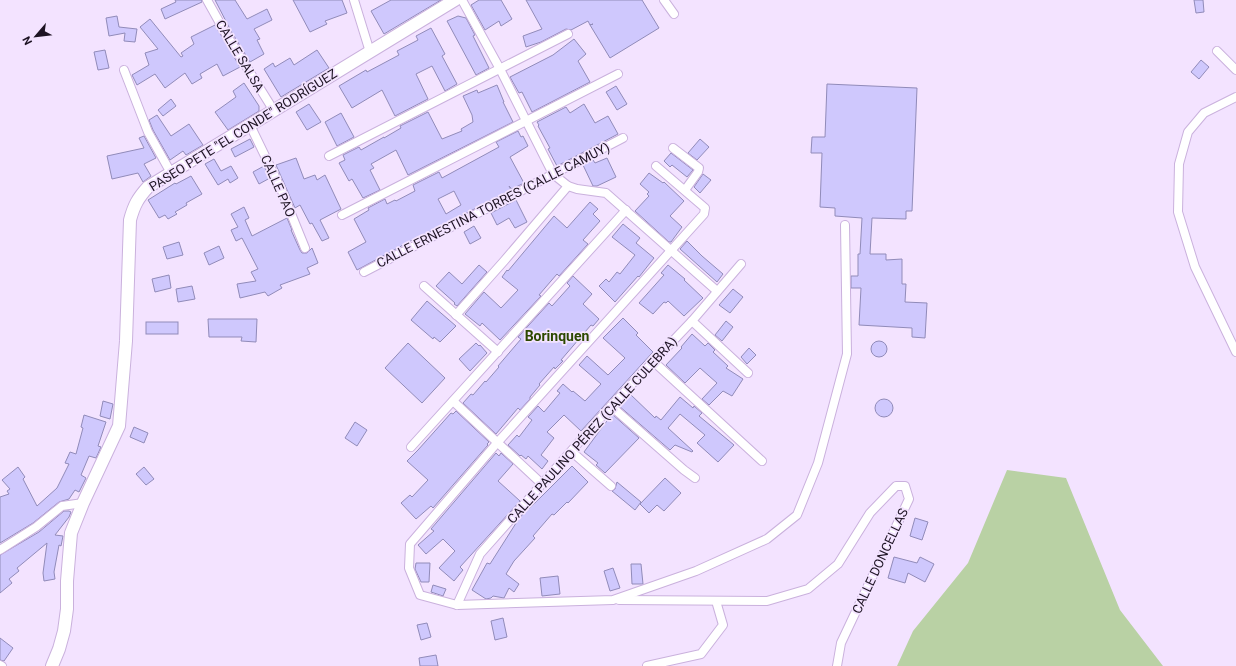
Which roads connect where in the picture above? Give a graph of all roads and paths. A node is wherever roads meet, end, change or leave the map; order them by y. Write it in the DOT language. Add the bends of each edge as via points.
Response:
graph roads {
  1 [pos="208,0"];
  2 [pos="354,0"];
  3 [pos="455,0"];
  4 [pos="462,0"];
  5 [pos="664,0"];
  6 [pos="674,14"];
  7 [pos="568,34"];
  8 [pos="1217,51"];
  9 [pos="370,52"];
  10 [pos="500,69"];
  11 [pos="124,70"];
  12 [pos="1236,70"];
  13 [pos="618,74"];
  14 [pos="1236,96"];
  15 [pos="274,111"];
  16 [pos="526,122"];
  17 [pos="250,125"];
  18 [pos="623,138"];
  19 [pos="673,148"];
  20 [pos="329,156"];
  21 [pos="656,166"];
  22 [pos="171,173"];
  23 [pos="553,174"];
  24 [pos="568,186"];
  25 [pos="684,190"];
  26 [pos="626,210"];
  27 [pos="342,215"];
  28 [pos="845,226"];
  29 [pos="305,248"];
  30 [pos="672,250"];
  31 [pos="741,264"];
  32 [pos="364,272"];
  33 [pos="424,286"];
  34 [pos="717,291"];
  35 [pos="456,315"];
  36 [pos="692,321"];
  37 [pos="498,352"];
  38 [pos="1236,352"];
  39 [pos="653,361"];
  40 [pos="748,373"];
  41 [pos="453,402"];
  42 [pos="611,406"];
  43 [pos="497,443"];
  44 [pos="411,447"];
  45 [pos="572,452"];
  46 [pos="762,461"];
  47 [pos="695,478"];
  48 [pos="542,484"];
  49 [pos="611,486"];
  50 [pos="83,503"];
  51 [pos="0,550"];
  52 [pos="613,600"];
  53 [pos="716,601"];
  54 [pos="457,605"];
  55 [pos="52,666"];
  56 [pos="647,666"];
  57 [pos="837,666"];
  1 -- 15 [label="street, CALLE SALSA"];
  2 -- 9 [label="street"];
  3 -- 9 [label="street, PASEO PETE \"EL CONDE\" RODRÍGUEZ"];
  4 -- 10 [label="street"];
  5 -- 6 [label="street"];
  7 -- 10 [label="street"];
  8 -- 12 [label="street"];
  9 -- 15 [label="street, PASEO PETE \"EL CONDE\" RODRÍGUEZ"];
  10 -- 16 [label="street"];
  10 -- 20 [label="street"];
  11 -- 22 [label="street" via="148,132"];
  13 -- 16 [label="street"];
  14 -- 38 [label="street" via="1204,114 1188,132 1180,164 1178,212 1195,267"];
  15 -- 17 [label="street, PASEO PETE \"EL CONDE\" RODRÍGUEZ"];
  16 -- 23 [label="street"];
  16 -- 27 [label="street"];
  17 -- 22 [label="street, PASEO PETE \"EL CONDE\" RODRÍGUEZ"];
  17 -- 29 [label="street, CALLE PAO" via="281,189"];
  18 -- 23 [label="street, CALLE ERNESTINA TORRES (CALLE CAMUY)"];
  19 -- 25 [label="street" via="699,168"];
  21 -- 25 [label="street"];
  22 -- 50 [label="street, PASEO PETE \"EL CONDE\" RODRÍGUEZ" via="148,187 138,198 130,220 126,341 119,426"];
  23 -- 24 [label="street"];
  23 -- 32 [label="street, CALLE ERNESTINA TORRES (CALLE CAMUY)"];
  24 -- 26 [label="street" via="606,193"];
  24 -- 35 [label="street"];
  25 -- 30 [label="street" via="705,208 704,214"];
  26 -- 30 [label="street"];
  26 -- 37 [label="street"];
  28 -- 52 [label="street" via="847,354 818,463 797,515 767,539 696,571"];
  30 -- 34 [label="street"];
  30 -- 43 [label="street"];
  31 -- 34 [label="street, CALLE PAULINO PÉREZ (CALLE CULEBRA)"];
  33 -- 35 [label="street"];
  34 -- 36 [label="street, CALLE PAULINO PÉREZ (CALLE CULEBRA)"];
  35 -- 37 [label="street"];
  36 -- 39 [label="street, CALLE PAULINO PÉREZ (CALLE CULEBRA)"];
  36 -- 40 [label="street"];
  37 -- 41 [label="street"];
  39 -- 42 [label="street, CALLE PAULINO PÉREZ (CALLE CULEBRA)"];
  39 -- 46 [label="street"];
  41 -- 43 [label="street"];
  41 -- 44 [label="street"];
  42 -- 45 [label="street, CALLE PAULINO PÉREZ (CALLE CULEBRA)"];
  42 -- 47 [label="street"];
  43 -- 48 [label="street"];
  43 -- 54 [label="street, CALLE DONCELLAS" via="410,544 409,568 420,595"];
  45 -- 48 [label="street, CALLE PAULINO PÉREZ (CALLE CULEBRA)"];
  45 -- 49 [label="street"];
  48 -- 54 [label="street, CALLE PAULINO PÉREZ (CALLE CULEBRA)" via="480,554"];
  50 -- 51 [label="street" via="62,506 36,527"];
  50 -- 55 [label="street, PASEO PETE \"EL CONDE\" RODRÍGUEZ" via="71,533 64,631"];
  52 -- 53 [label="street, CALLE DONCELLAS"];
  52 -- 54 [label="street, CALLE DONCELLAS"];
  53 -- 56 [label="street" via="723,625 701,654"];
  53 -- 57 [label="street, CALLE DONCELLAS" via="767,602 808,589 838,564 870,513 896,486 905,486 909,499 841,643"];
}
